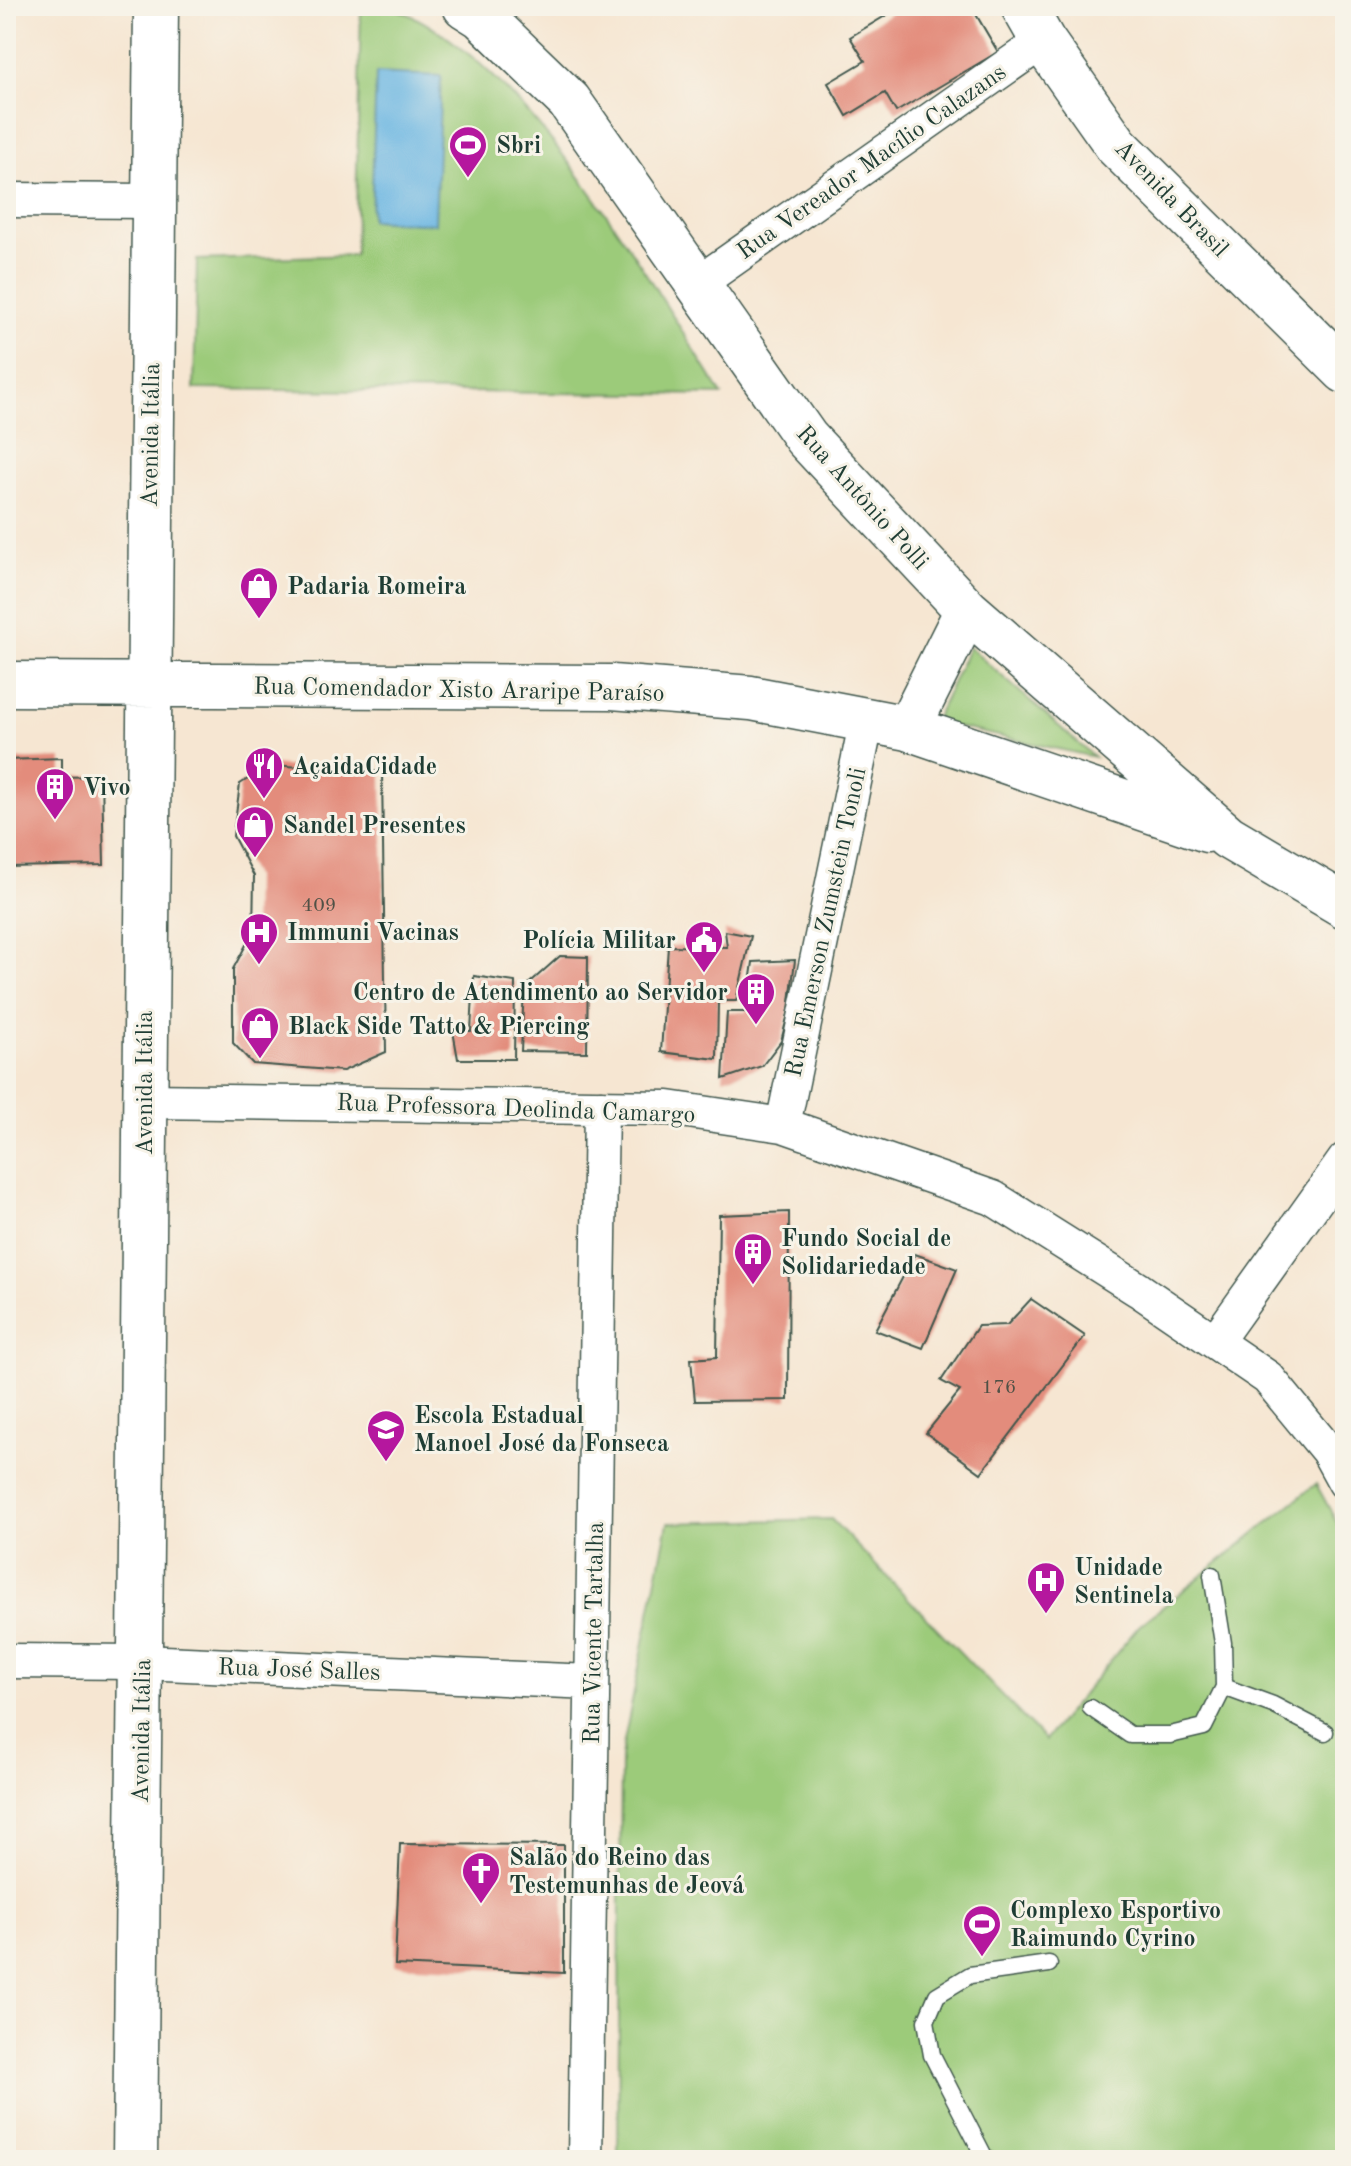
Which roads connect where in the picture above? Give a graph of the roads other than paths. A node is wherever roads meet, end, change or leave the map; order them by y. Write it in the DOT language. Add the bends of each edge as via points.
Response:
graph roads {
  1 [pos="156,6"];
  2 [pos="465,6"];
  3 [pos="1033,23"];
  4 [pos="6,200"];
  5 [pos="153,201"];
  6 [pos="700,282"];
  7 [pos="1345,371"];
  8 [pos="967,610"];
  9 [pos="6,684"];
  10 [pos="147,685"];
  11 [pos="888,723"];
  12 [pos="1228,837"];
  13 [pos="1345,906"];
  14 [pos="144,1101"];
  15 [pos="601,1107"];
  16 [pos="783,1125"];
  17 [pos="1345,1160"];
  18 [pos="1215,1342"];
  19 [pos="1345,1482"];
  20 [pos="1212,1575"];
  21 [pos="6,1661"];
  22 [pos="142,1662"];
  23 [pos="591,1682"];
  24 [pos="1224,1687"];
  25 [pos="1091,1708"];
  26 [pos="1325,1732"];
  27 [pos="1049,1964"];
  28 [pos="135,2160"];
  29 [pos="585,2160"];
  30 [pos="986,2160"];
  1 -- 5 [label="main road, Avenida Itália"];
  2 -- 6 [label="main road, Rua Antônio Polli" via="569,101"];
  3 -- 6 [label="street, Rua Vereador Macílio Calazans"];
  3 -- 7 [label="main road, Avenida Brasil" via="1117,146"];
  4 -- 5 [label="street"];
  5 -- 10 [label="main road, Avenida Itália"];
  6 -- 8 [label="main road, Rua Antônio Polli" via="806,438"];
  8 -- 11 [label="main road"];
  8 -- 12 [label="main road, Rua Antônio Polli"];
  9 -- 10 [label="main road, Rua Comendador Xisto Araripe Paraíso"];
  10 -- 11 [label="main road, Rua Comendador Xisto Araripe Paraíso" via="612,687 751,698"];
  10 -- 14 [label="main road, Avenida Itália"];
  11 -- 12 [label="main road, Rua Comendador Xisto Araripe Paraíso"];
  11 -- 16 [label="street, Rua Emerson Zumstein Tonoli"];
  12 -- 13 [label="main road, Rua Antônio Polli"];
  14 -- 15 [label="street, Rua Professora Deolinda Camargo"];
  14 -- 22 [label="main road, Avenida Itália"];
  15 -- 16 [label="street, Rua Professora Deolinda Camargo" via="668,1108"];
  15 -- 23 [label="street, Rua Vicente Tartalha"];
  16 -- 18 [label="street, Rua Professora Deolinda Camargo" via="993,1198"];
  17 -- 18 [label="street"];
  18 -- 19 [label="street, Rua Professora Deolinda Camargo" via="1268,1378 1328,1451"];
  20 -- 24 [label="lane"];
  21 -- 22 [label="street, Rua José Salles"];
  22 -- 23 [label="street, Rua José Salles"];
  22 -- 28 [label="main road, Avenida Itália"];
  23 -- 29 [label="street, Rua Vicente Tartalha"];
  24 -- 25 [label="lane" via="1204,1727 1170,1735 1130,1735"];
  24 -- 26 [label="lane"];
  27 -- 30 [label="lane" via="970,1975 937,1995 926,2021 932,2055"];
}
